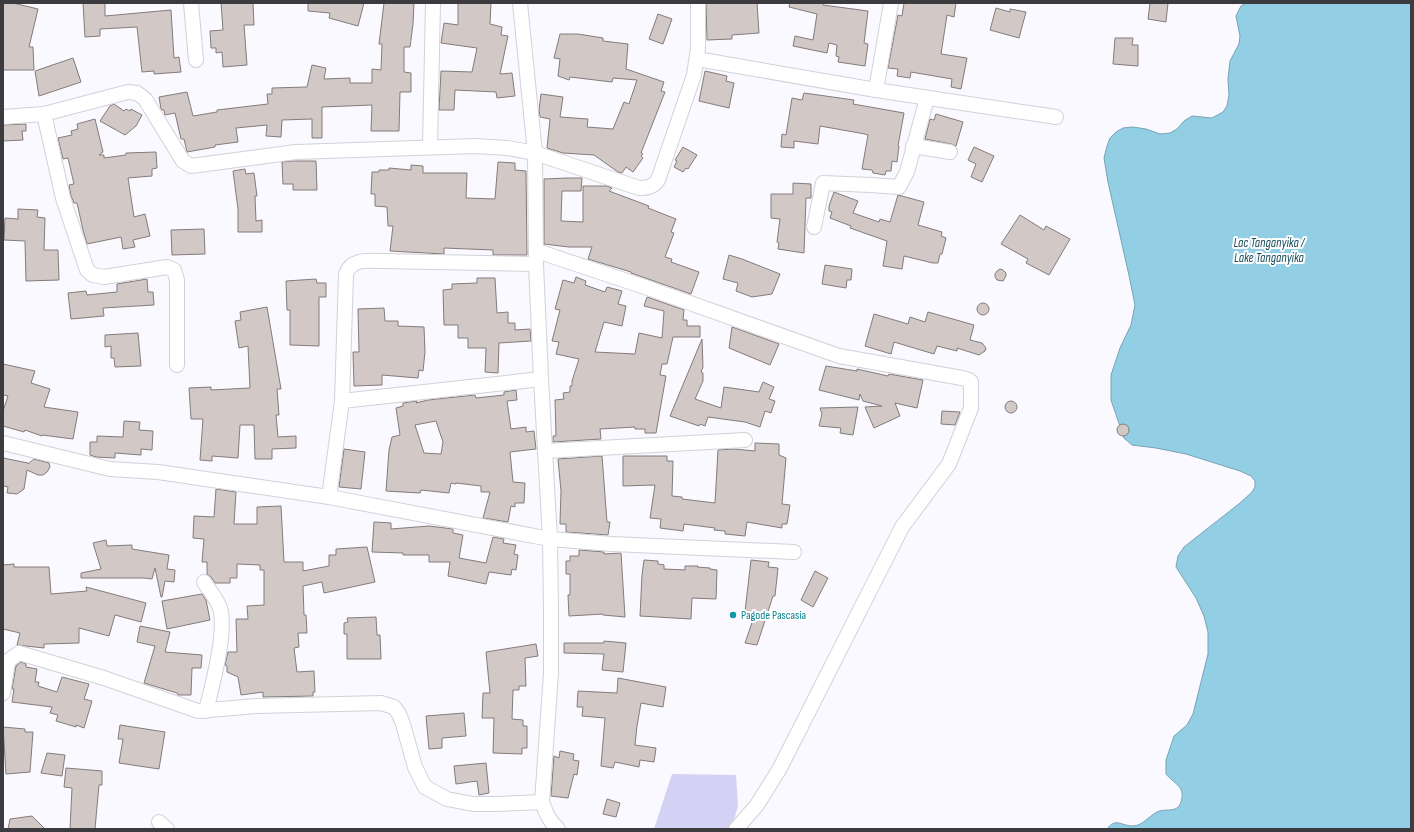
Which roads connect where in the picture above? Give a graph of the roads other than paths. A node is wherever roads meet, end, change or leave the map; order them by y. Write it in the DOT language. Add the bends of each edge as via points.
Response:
graph roads {
  1 [pos="191,3"];
  2 [pos="433,3"];
  3 [pos="520,3"];
  4 [pos="698,3"];
  5 [pos="891,3"];
  6 [pos="697,59"];
  7 [pos="196,60"];
  8 [pos="876,90"];
  9 [pos="927,98"];
  10 [pos="44,114"];
  11 [pos="1056,116"];
  12 [pos="3,117"];
  13 [pos="913,146"];
  14 [pos="430,147"];
  15 [pos="950,152"];
  16 [pos="535,153"];
  17 [pos="814,227"];
  18 [pos="537,258"];
  19 [pos="177,365"];
  20 [pos="541,378"];
  21 [pos="342,401"];
  22 [pos="745,440"];
  23 [pos="3,443"];
  24 [pos="545,451"];
  25 [pos="328,497"];
  26 [pos="550,539"];
  27 [pos="794,552"];
  28 [pos="204,582"];
  29 [pos="3,693"];
  30 [pos="206,711"];
  31 [pos="542,802"];
  32 [pos="558,829"];
  33 [pos="736,829"];
  1 -- 7 [label="street"];
  2 -- 14 [label="street"];
  3 -- 16 [label="street"];
  4 -- 6 [label="street"];
  5 -- 8 [label="street"];
  6 -- 8 [label="street"];
  6 -- 16 [label="street" via="694,75 658,180 651,187 639,188"];
  8 -- 9 [label="street"];
  9 -- 11 [label="street"];
  9 -- 13 [label="street"];
  10 -- 12 [label="street"];
  10 -- 14 [label="street" via="128,92 137,93 145,99 183,161 191,166 296,152"];
  10 -- 19 [label="street" via="63,198 87,270 93,275 104,277 167,267 174,270 177,280"];
  13 -- 15 [label="street"];
  13 -- 17 [label="street" via="907,172 899,187 823,183"];
  14 -- 16 [label="street" via="475,146"];
  16 -- 18 [label="street"];
  18 -- 20 [label="street"];
  18 -- 21 [label="street" via="362,261 350,266 346,274"];
  18 -- 33 [label="street" via="645,287 839,356 962,378 971,382 971,408 949,464 902,527 780,768 757,805"];
  20 -- 21 [label="street"];
  20 -- 24 [label="street"];
  21 -- 25 [label="street"];
  22 -- 24 [label="street"];
  23 -- 25 [label="street" via="110,469 158,472"];
  24 -- 26 [label="street"];
  25 -- 26 [label="street"];
  26 -- 27 [label="street"];
  26 -- 31 [label="street" via="551,667"];
  28 -- 30 [label="street" via="220,608 222,621 220,645"];
  29 -- 30 [label="street" via="8,661 19,653 104,678 198,711"];
  30 -- 31 [label="street" via="256,706 381,703 394,707 399,714 415,767 425,787 447,799 473,804"];
  31 -- 32 [label="street" via="550,822"];
}
